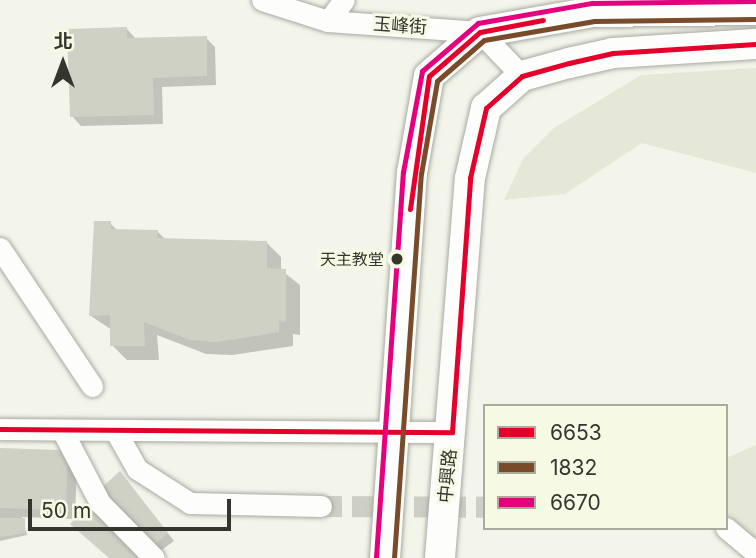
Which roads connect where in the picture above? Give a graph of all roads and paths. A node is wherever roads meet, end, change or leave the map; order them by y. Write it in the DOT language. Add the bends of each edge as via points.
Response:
graph roads {
  1 [pos="262,0"];
  2 [pos="344,0"];
  3 [pos="756,10"];
  4 [pos="328,21"];
  5 [pos="480,32"];
  6 [pos="756,44"];
  7 [pos="522,76"];
  8 [pos="0,248"];
  9 [pos="92,386"];
  10 [pos="0,429"];
  11 [pos="395,429"];
  12 [pos="62,430"];
  13 [pos="115,430"];
  14 [pos="452,432"];
  15 [pos="321,506"];
  16 [pos="728,530"];
  17 [pos="756,553"];
  18 [pos="154,558"];
  19 [pos="385,558"];
  20 [pos="440,558"];
  1 -- 4 [label="street, 玉峰街"];
  2 -- 4 [label="street"];
  3 -- 5 [label="street" via="593,12"];
  4 -- 5 [label="street, 玉峰街"];
  5 -- 7 [label="street"];
  5 -- 11 [label="street" via="429,76 419,121"];
  6 -- 7 [label="street" via="613,53"];
  7 -- 14 [label="street, 中興路" via="486,108 470,178"];
  8 -- 9 [label="street"];
  10 -- 12 [label="street"];
  11 -- 13 [label="street"];
  11 -- 14 [label="street"];
  11 -- 19 [label="street"];
  12 -- 13 [label="street"];
  12 -- 18 [label="street" via="100,503"];
  13 -- 15 [label="street" via="137,469 190,503"];
  14 -- 20 [label="street, 中興路"];
  16 -- 17 [label="street"];
}
